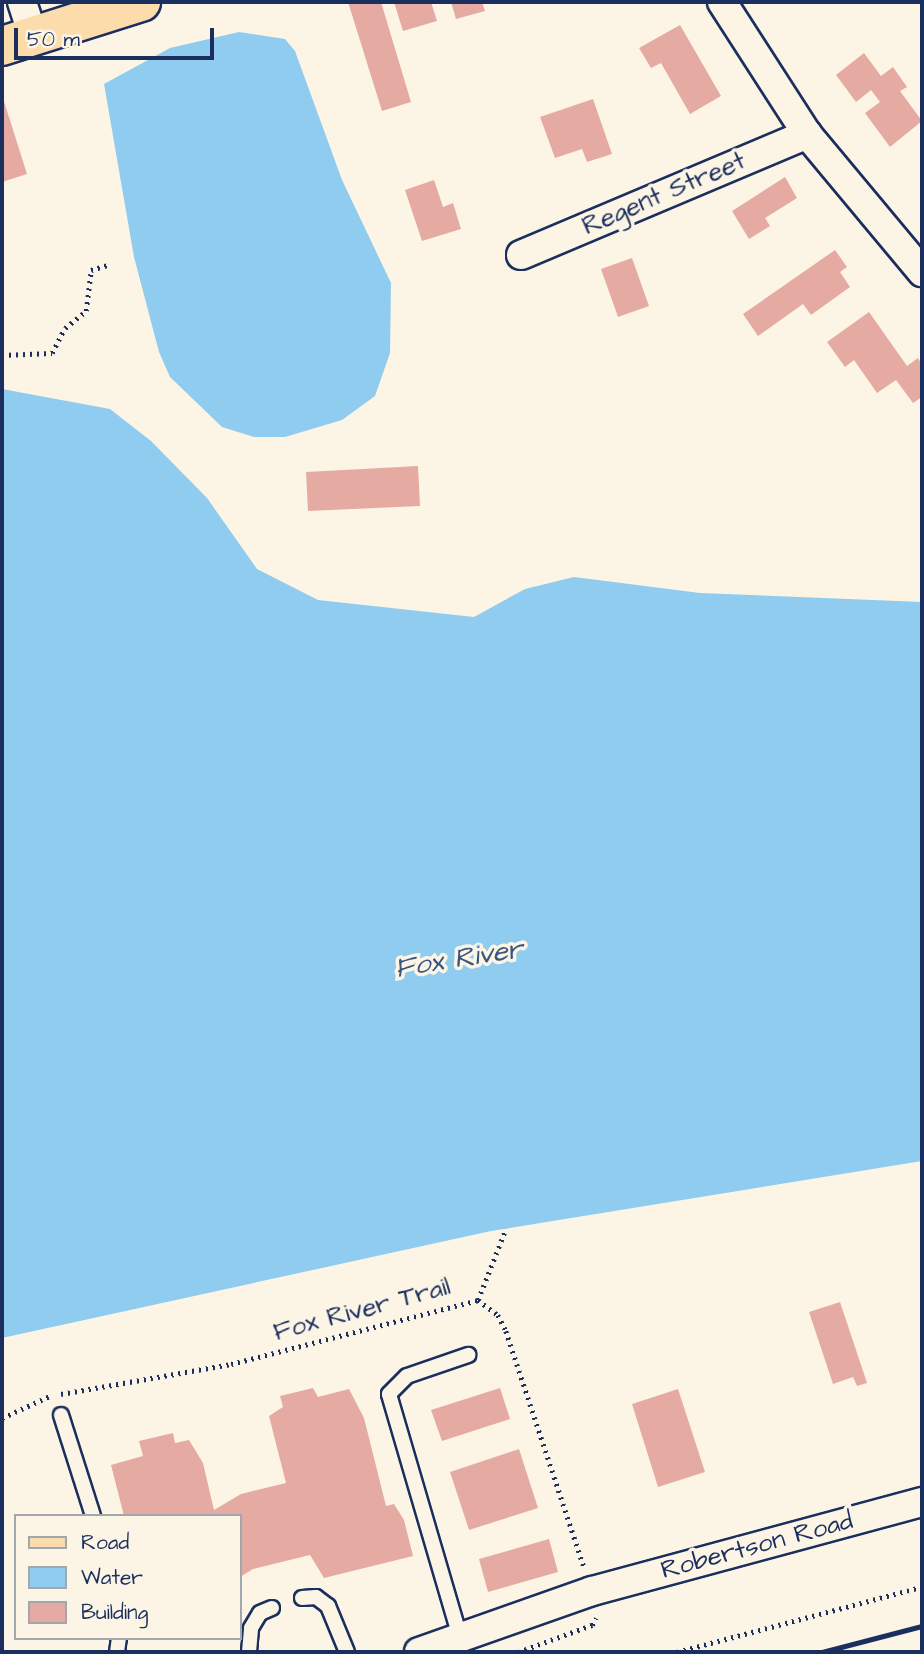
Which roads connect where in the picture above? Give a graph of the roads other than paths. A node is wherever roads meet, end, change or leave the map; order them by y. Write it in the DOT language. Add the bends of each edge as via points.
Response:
graph roads {
  1 [pos="141,2"];
  2 [pos="722,2"];
  3 [pos="19,28"];
  4 [pos="807,134"];
  5 [pos="521,255"];
  6 [pos="922,272"];
  7 [pos="468,1355"];
  8 [pos="61,1415"];
  9 [pos="922,1502"];
  10 [pos="92,1514"];
  11 [pos="302,1598"];
  12 [pos="272,1608"];
  13 [pos="460,1637"];
  14 [pos="249,1652"];
  15 [pos="348,1652"];
  16 [pos="419,1652"];
  1 -- 3 [label="main road"];
  2 -- 4 [label="street"];
  4 -- 5 [label="street, Regent Street"];
  4 -- 6 [label="street"];
  7 -- 13 [label="lane" via="407,1376 389,1394"];
  8 -- 10 [label="lane"];
  9 -- 13 [label="street, Robertson Road" via="592,1591"];
  11 -- 15 [label="lane" via="316,1597 328,1606"];
  12 -- 14 [label="lane" via="260,1613 251,1628"];
  13 -- 16 [label="street, Robertson Road"];
}
